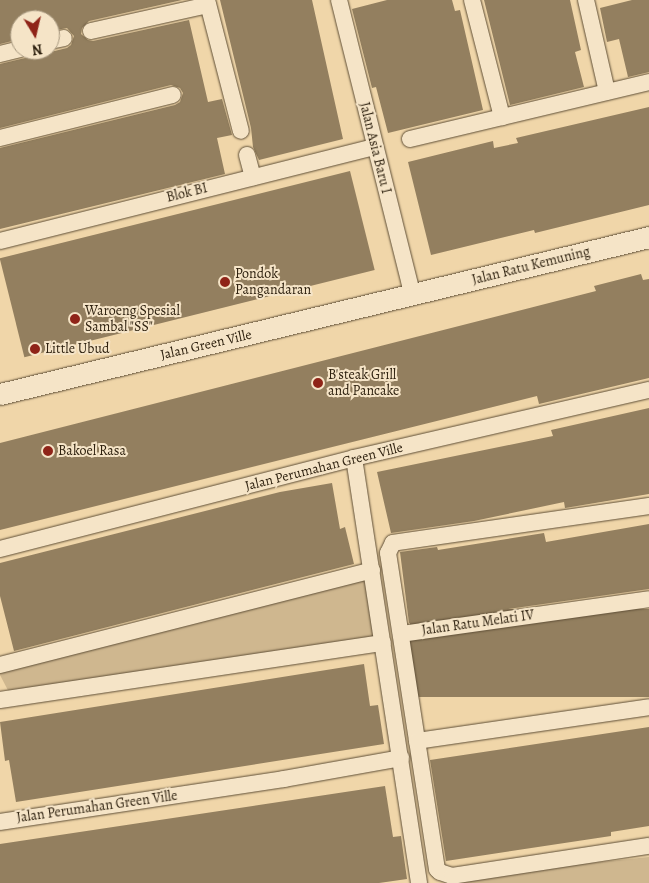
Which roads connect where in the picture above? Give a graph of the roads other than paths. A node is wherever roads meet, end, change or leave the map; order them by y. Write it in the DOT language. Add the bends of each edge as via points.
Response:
graph roads {
  1 [pos="339,0"];
  2 [pos="472,0"];
  3 [pos="586,0"];
  4 [pos="208,2"];
  5 [pos="92,31"];
  6 [pos="649,82"];
  7 [pos="607,92"];
  8 [pos="173,95"];
  9 [pos="502,117"];
  10 [pos="241,130"];
  11 [pos="0,138"];
  12 [pos="410,139"];
  13 [pos="374,148"];
  14 [pos="247,155"];
  15 [pos="254,177"];
  16 [pos="649,237"];
  17 [pos="0,240"];
  18 [pos="413,296"];
  19 [pos="649,390"];
  20 [pos="0,394"];
  21 [pos="354,458"];
  22 [pos="649,506"];
  23 [pos="0,548"];
  24 [pos="372,570"];
  25 [pos="649,599"];
  26 [pos="401,634"];
  27 [pos="383,643"];
  28 [pos="0,665"];
  29 [pos="0,700"];
  30 [pos="649,707"];
  31 [pos="417,741"];
  32 [pos="401,758"];
  33 [pos="0,820"];
  34 [pos="649,846"];
  35 [pos="419,883"];
  1 -- 13 [label="street, Jalan Asia Baru I"];
  2 -- 9 [label="street"];
  3 -- 7 [label="street"];
  4 -- 5 [label="street"];
  4 -- 10 [label="street"];
  6 -- 7 [label="street"];
  7 -- 9 [label="street"];
  8 -- 11 [label="street"];
  9 -- 12 [label="street"];
  13 -- 15 [label="street, Blok BI"];
  13 -- 18 [label="street, Jalan Asia Baru I"];
  14 -- 15 [label="street"];
  15 -- 17 [label="street, Blok BI"];
  16 -- 18 [label="street, Jalan Ratu Kemuning"];
  18 -- 20 [label="street, Jalan Green Ville"];
  19 -- 21 [label="street, Jalan Perumahan Green Ville"];
  21 -- 23 [label="street, Jalan Perumahan Green Ville"];
  21 -- 24 [label="street"];
  22 -- 26 [label="street" via="393,544 388,553"];
  24 -- 27 [label="street"];
  24 -- 28 [label="street"];
  25 -- 26 [label="street, Jalan Ratu Melati IV"];
  26 -- 31 [label="street"];
  27 -- 29 [label="street"];
  27 -- 32 [label="street"];
  30 -- 31 [label="street"];
  31 -- 34 [label="street" via="437,869 443,875"];
  32 -- 33 [label="street, Jalan Perumahan Green Ville" via="284,779"];
  32 -- 35 [label="street"];
}
